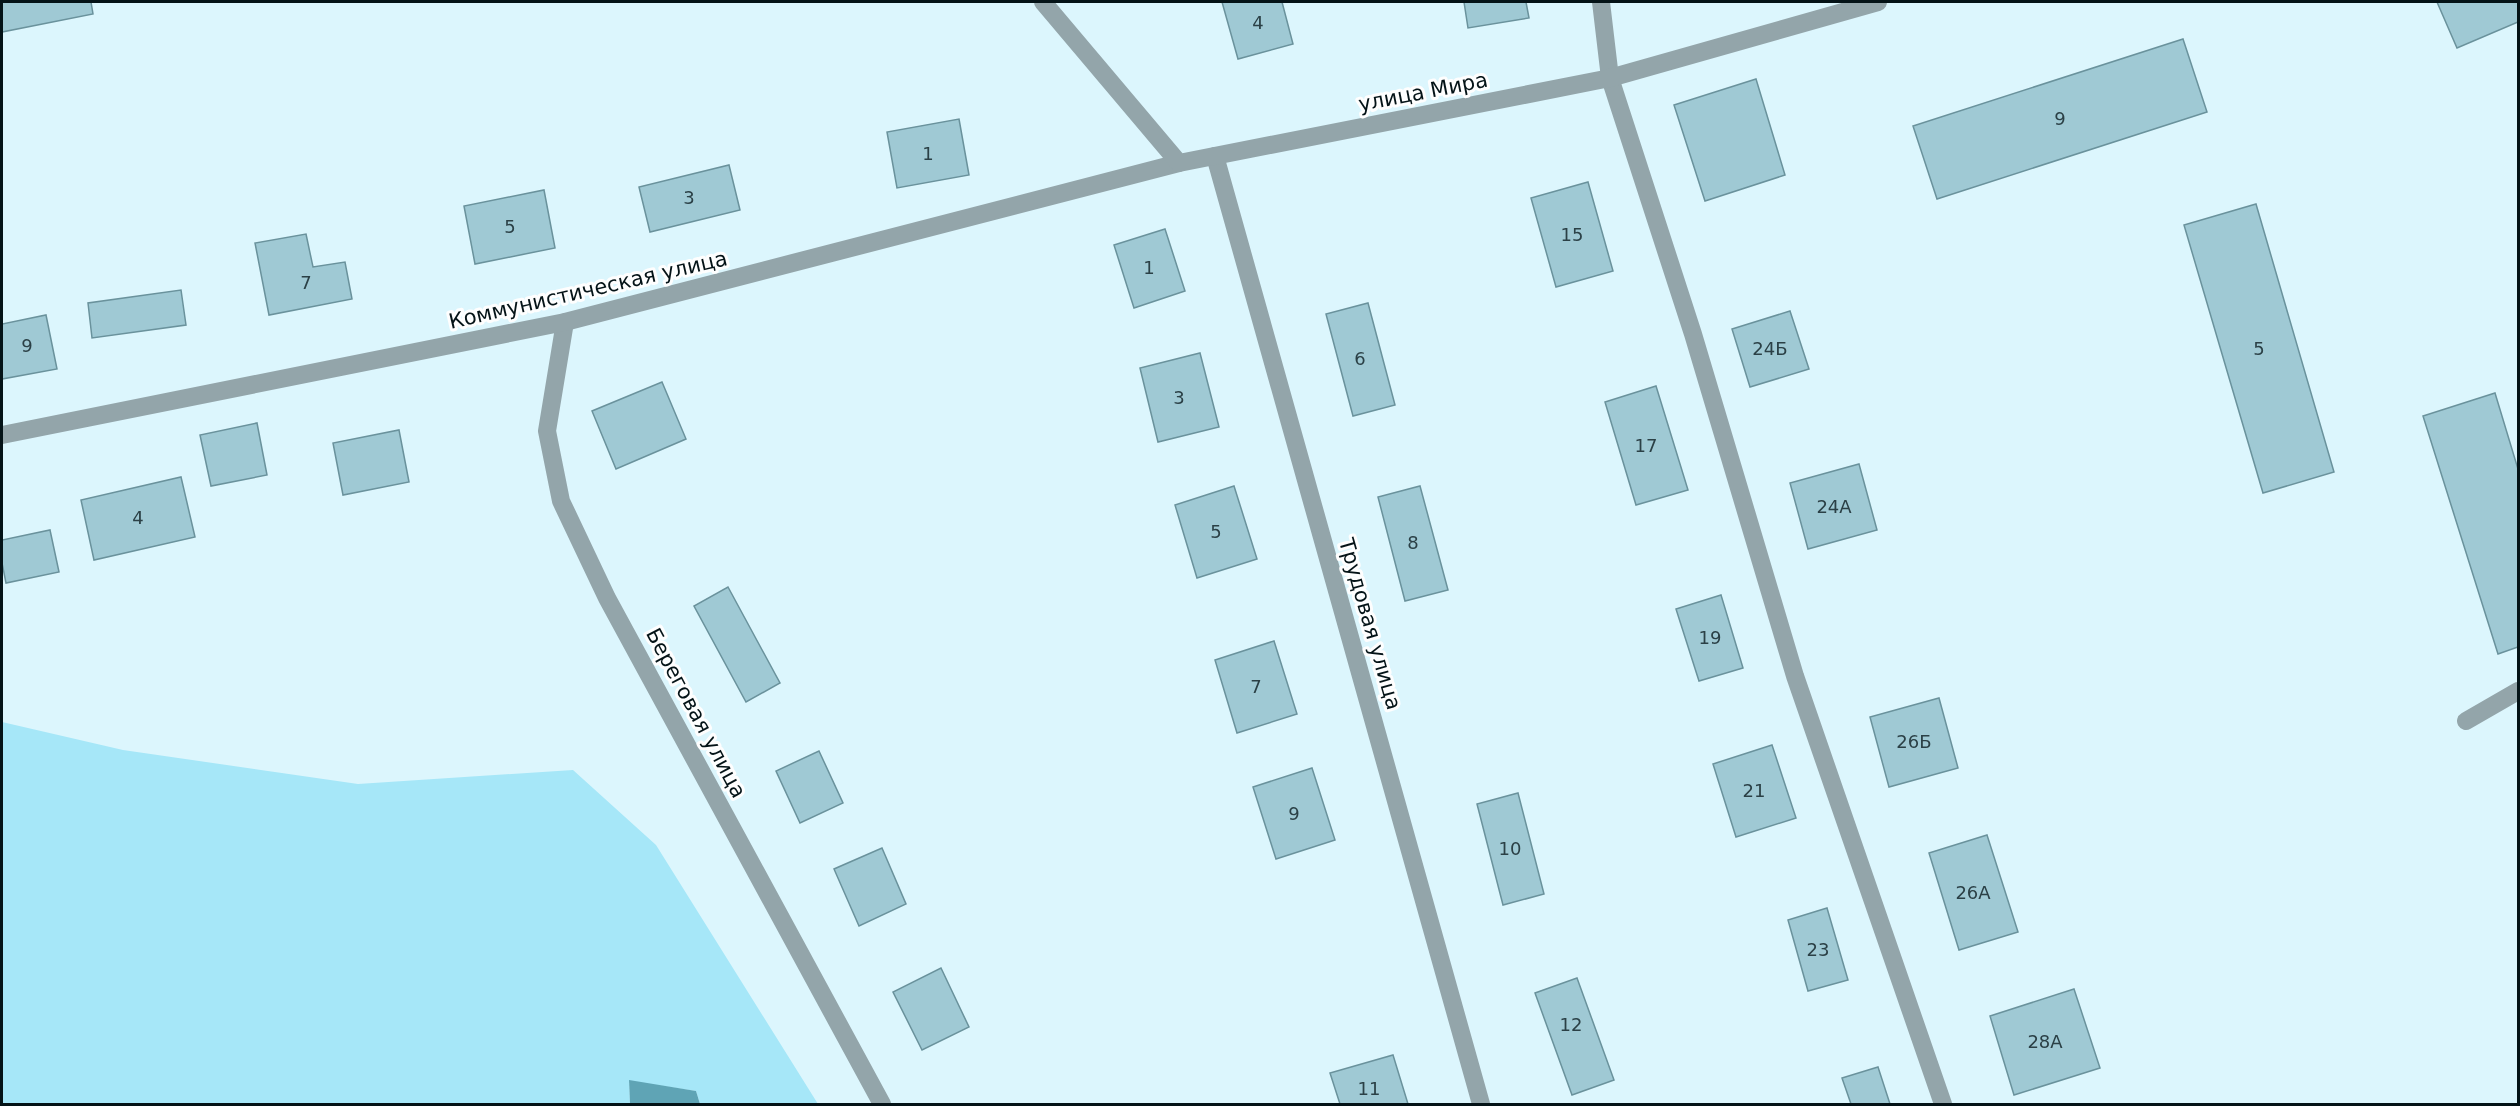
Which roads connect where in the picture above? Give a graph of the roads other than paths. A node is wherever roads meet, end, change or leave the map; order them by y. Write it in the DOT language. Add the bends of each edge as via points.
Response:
graph roads {
  1 [pos="1043,2"];
  2 [pos="1601,2"];
  3 [pos="1878,2"];
  4 [pos="1610,78"];
  5 [pos="1215,156"];
  6 [pos="1179,163"];
  7 [pos="565,322"];
  8 [pos="2,435"];
  9 [pos="2518,691"];
  10 [pos="2466,721"];
  11 [pos="882,1104"];
  12 [pos="1481,1104"];
  13 [pos="1943,1104"];
  1 -- 6 [label="street"];
  2 -- 4 [label="street"];
  3 -- 4 [label="street, улица Мира"];
  4 -- 5 [label="street, улица Мира"];
  4 -- 13 [label="street" via="1693,334 1795,676"];
  5 -- 6 [label="street, улица Мира"];
  5 -- 12 [label="street, Трудовая улица"];
  6 -- 7 [label="street, Коммунистическая улица"];
  7 -- 8 [label="street, Коммунистическая улица"];
  7 -- 11 [label="street, Береговая улица" via="547,431 561,501 608,598"];
  9 -- 10 [label="street"];
}
